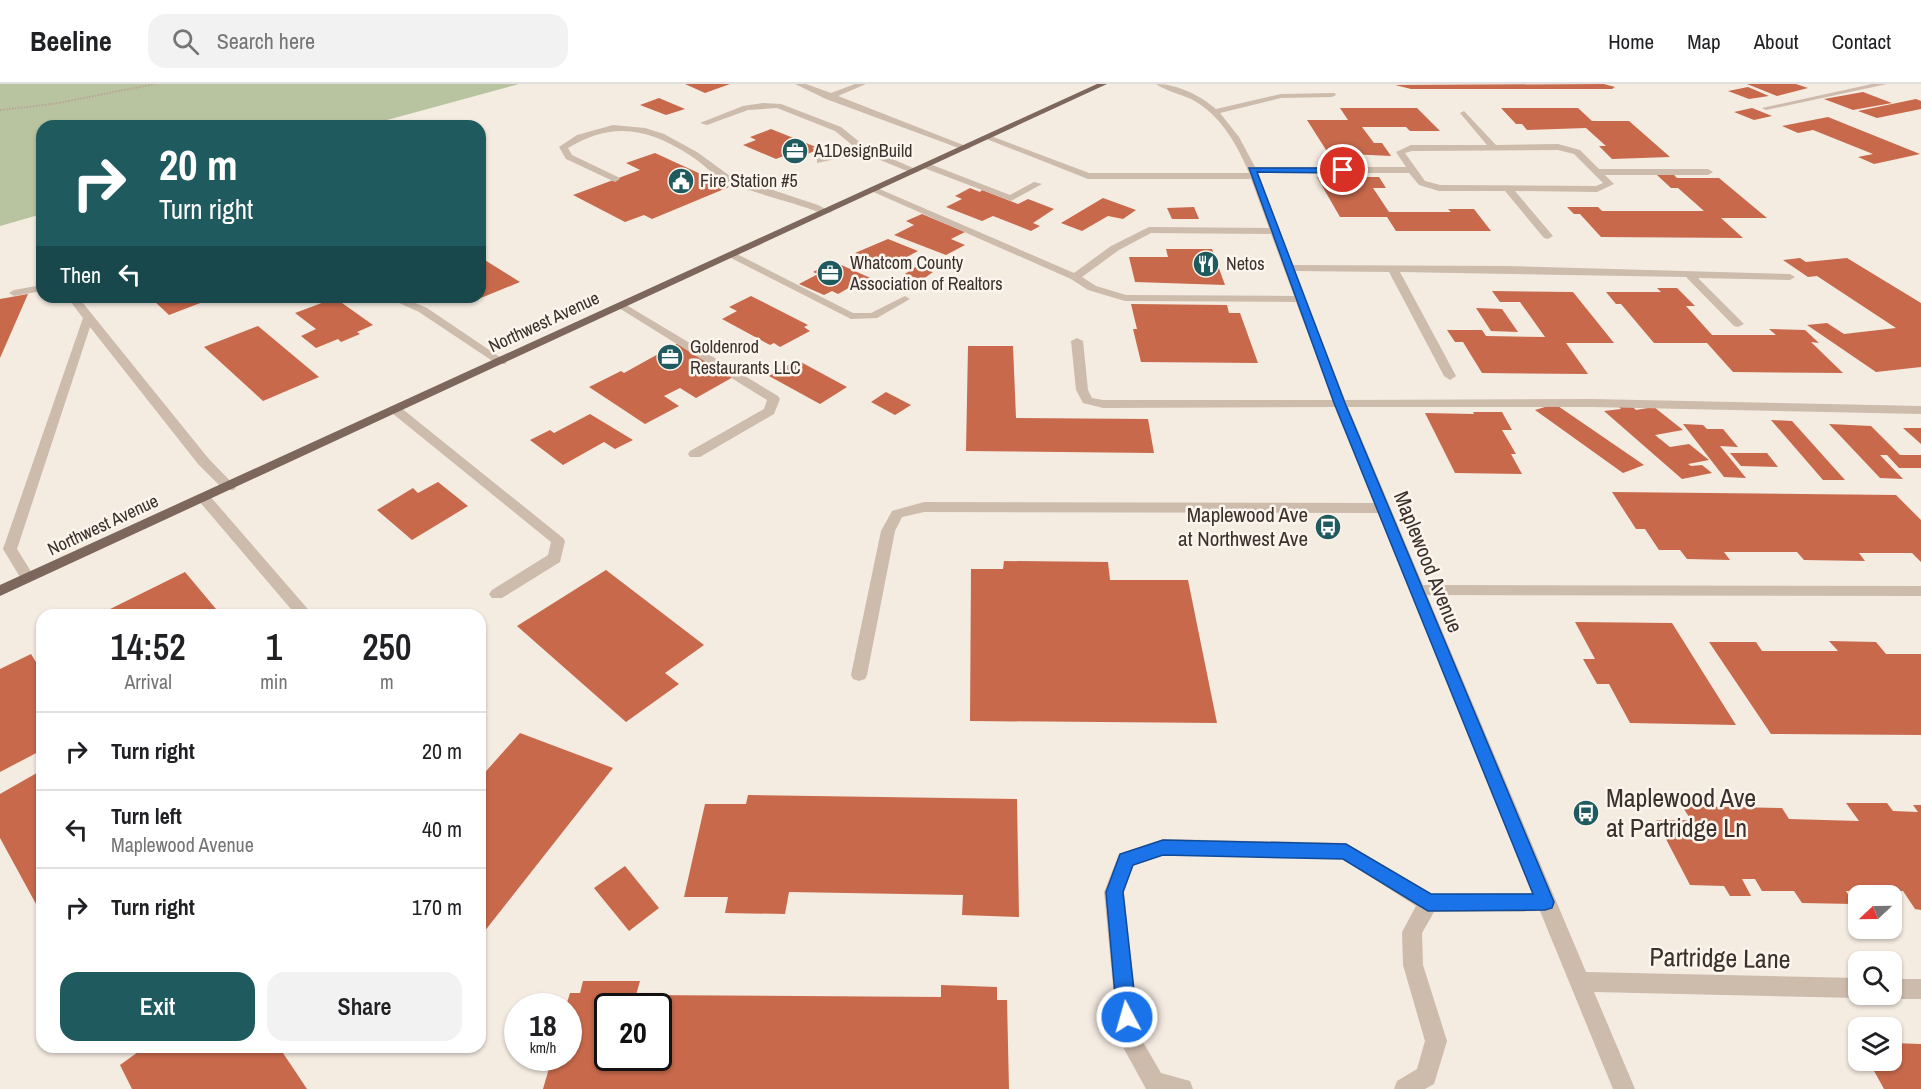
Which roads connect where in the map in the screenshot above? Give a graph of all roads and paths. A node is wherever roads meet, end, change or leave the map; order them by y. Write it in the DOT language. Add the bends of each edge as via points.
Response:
graph roads {
  1 [pos="155,84"];
  2 [pos="799,84"];
  3 [pos="862,84"];
  4 [pos="1103,84"];
  5 [pos="1160,84"];
  6 [pos="1883,84"];
  7 [pos="1332,94"];
  8 [pos="829,97"];
  9 [pos="1766,108"];
  10 [pos="0,110"];
  11 [pos="1217,111"];
  12 [pos="1464,113"];
  13 [pos="704,123"];
  14 [pos="988,138"];
  15 [pos="967,148"];
  16 [pos="1494,148"];
  17 [pos="864,150"];
  18 [pos="820,161"];
  19 [pos="927,166"];
  20 [pos="1412,170"];
  21 [pos="915,171"];
  22 [pos="1597,172"];
  23 [pos="1708,172"];
  24 [pos="1253,173"];
  25 [pos="615,179"];
  26 [pos="1037,184"];
  27 [pos="1508,189"];
  28 [pos="874,190"];
  29 [pos="827,212"];
  30 [pos="1274,231"];
  31 [pos="1548,236"];
  32 [pos="734,255"];
  33 [pos="1288,268"];
  34 [pos="1393,269"];
  35 [pos="1689,274"];
  36 [pos="1075,277"];
  37 [pos="1790,277"];
  38 [pos="36,289"];
  39 [pos="14,293"];
  40 [pos="905,299"];
  41 [pos="1300,299"];
  42 [pos="77,303"];
  43 [pos="406,303"];
  44 [pos="623,306"];
  45 [pos="88,318"];
  46 [pos="1738,324"];
  47 [pos="1077,341"];
  48 [pos="501,362"];
  49 [pos="1450,376"];
  50 [pos="1340,403"];
  51 [pos="396,410"];
  52 [pos="1921,410"];
  53 [pos="695,453"];
  54 [pos="229,487"];
  55 [pos="204,498"];
  56 [pos="1384,508"];
  57 [pos="28,578"];
  58 [pos="1416,590"];
  59 [pos="0,591"];
  60 [pos="1921,591"];
  61 [pos="497,594"];
  62 [pos="300,609"];
  63 [pos="859,675"];
  64 [pos="1545,902"];
  65 [pos="1428,903"];
  66 [pos="1579,982"];
  67 [pos="1848,988"];
  68 [pos="1902,989"];
  69 [pos="1921,989"];
  70 [pos="1182,1089"];
  71 [pos="1405,1089"];
  72 [pos="1624,1089"];
  1 -- 10 [label="path"];
  2 -- 8 [label="street"];
  3 -- 8 [label="street"];
  4 -- 14 [label="main road, Northwest Avenue"];
  5 -- 11 [label="street, Maplewood Avenue"];
  6 -- 9 [label="street"];
  7 -- 11 [label="street" via="1281,96"];
  8 -- 15 [label="street"];
  11 -- 24 [label="street, Maplewood Avenue"];
  12 -- 16 [label="street"];
  13 -- 17 [label="street" via="746,108 778,106 838,129"];
  14 -- 15 [label="main road, Northwest Avenue"];
  14 -- 24 [label="street" via="1088,176"];
  15 -- 19 [label="main road, Northwest Avenue"];
  16 -- 20 [label="street" via="1412,148 1400,152"];
  16 -- 22 [label="street" via="1558,147 1577,152"];
  17 -- 18 [label="street"];
  17 -- 21 [label="street"];
  19 -- 21 [label="main road, Northwest Avenue"];
  19 -- 26 [label="street" via="1011,198"];
  20 -- 24 [label="street"];
  20 -- 27 [label="street" via="1422,183 1439,188"];
  21 -- 28 [label="main road, Northwest Avenue"];
  22 -- 23 [label="street"];
  22 -- 27 [label="street" via="1609,184 1597,189"];
  24 -- 30 [label="street, Maplewood Avenue"];
  25 -- 29 [label="street" via="569,157 563,147 580,135 636,126 692,152 726,177"];
  27 -- 31 [label="street"];
  28 -- 29 [label="main road, Northwest Avenue"];
  28 -- 36 [label="street"];
  29 -- 32 [label="main road, Northwest Avenue"];
  30 -- 33 [label="street, Maplewood Avenue"];
  30 -- 36 [label="street" via="1149,230 1115,248"];
  32 -- 40 [label="street" via="851,316 873,316"];
  32 -- 44 [label="main road, Northwest Avenue"];
  33 -- 34 [label="street"];
  33 -- 41 [label="street, Maplewood Avenue"];
  34 -- 35 [label="street"];
  34 -- 49 [label="street"];
  35 -- 37 [label="street"];
  35 -- 46 [label="street"];
  36 -- 41 [label="street" via="1092,288 1125,298"];
  38 -- 39 [label="street"];
  41 -- 50 [label="street, Maplewood Avenue"];
  42 -- 45 [label="street"];
  43 -- 48 [label="street" via="423,310"];
  44 -- 48 [label="main road, Northwest Avenue"];
  44 -- 53 [label="street" via="774,399 770,411"];
  45 -- 54 [label="street"];
  45 -- 57 [label="street" via="10,549"];
  47 -- 50 [label="street" via="1082,390 1087,400 1103,404"];
  48 -- 51 [label="main road, Northwest Avenue"];
  50 -- 52 [label="street" via="1592,403"];
  50 -- 56 [label="street, Maplewood Avenue"];
  51 -- 54 [label="main road, Northwest Avenue"];
  51 -- 61 [label="street" via="558,541 555,558"];
  54 -- 55 [label="main road, Northwest Avenue"];
  55 -- 57 [label="main road, Northwest Avenue"];
  55 -- 62 [label="street"];
  56 -- 58 [label="street, Maplewood Avenue"];
  56 -- 63 [label="street" via="924,507 897,514 888,531"];
  57 -- 59 [label="main road, Northwest Avenue"];
  58 -- 60 [label="street"];
  58 -- 64 [label="street, Maplewood Avenue"];
  64 -- 65 [label="street"];
  64 -- 66 [label="street, Maplewood Avenue"];
  65 -- 70 [label="street" via="1346,851 1163,847 1126,860 1114,892 1129,1038 1154,1082"];
  65 -- 71 [label="street" via="1412,932 1413,965 1436,1041 1426,1076"];
  66 -- 67 [label="street, Partridge Lane"];
  66 -- 72 [label="street, Maplewood Avenue"];
  68 -- 69 [label="street"];
}
